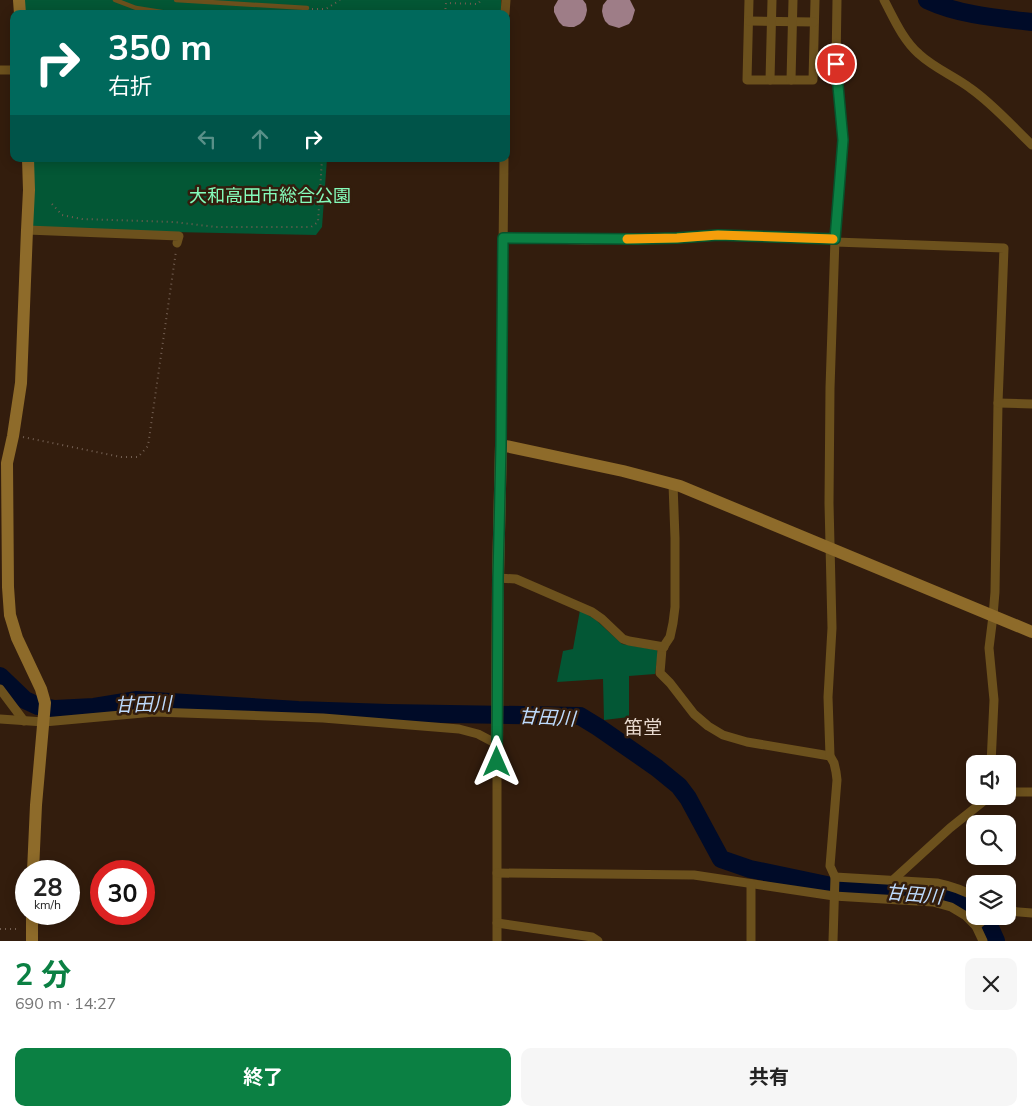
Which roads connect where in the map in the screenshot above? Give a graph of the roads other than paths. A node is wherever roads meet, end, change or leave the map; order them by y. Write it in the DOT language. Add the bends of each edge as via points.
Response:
graph roads {
  1 [pos="115,0"];
  2 [pos="176,0"];
  3 [pos="750,0"];
  4 [pos="772,0"];
  5 [pos="793,0"];
  6 [pos="814,0"];
  7 [pos="837,0"];
  8 [pos="884,0"];
  9 [pos="307,8"];
  10 [pos="149,10"];
  11 [pos="749,21"];
  12 [pos="771,22"];
  13 [pos="792,22"];
  14 [pos="814,22"];
  15 [pos="770,80"];
  16 [pos="791,80"];
  17 [pos="1032,145"];
  18 [pos="28,162"];
  19 [pos="504,162"];
  20 [pos="28,230"];
  21 [pos="503,238"];
  22 [pos="835,241"];
  23 [pos="177,243"];
  24 [pos="998,403"];
  25 [pos="1032,404"];
  26 [pos="501,445"];
  27 [pos="4,462"];
  28 [pos="673,484"];
  29 [pos="830,548"];
  30 [pos="498,578"];
  31 [pos="993,616"];
  32 [pos="1032,632"];
  33 [pos="664,647"];
  34 [pos="0,689"];
  35 [pos="0,719"];
  36 [pos="44,719"];
  37 [pos="24,721"];
  38 [pos="497,744"];
  39 [pos="991,755"];
  40 [pos="830,756"];
  41 [pos="1016,792"];
  42 [pos="1032,792"];
  43 [pos="977,805"];
  44 [pos="34,860"];
  45 [pos="497,873"];
  46 [pos="835,879"];
  47 [pos="893,880"];
  48 [pos="751,884"];
  49 [pos="966,893"];
  50 [pos="834,894"];
  51 [pos="1016,912"];
  52 [pos="1032,913"];
  53 [pos="966,916"];
  54 [pos="497,922"];
  55 [pos="978,925"];
  56 [pos="497,941"];
  57 [pos="598,941"];
  58 [pos="751,941"];
  59 [pos="833,941"];
  60 [pos="983,941"];
  1 -- 10 [label="lane"];
  2 -- 9 [label="lane"];
  3 -- 11 [label="street"];
  4 -- 12 [label="street"];
  5 -- 13 [label="street"];
  6 -- 14 [label="street"];
  7 -- 22 [label="street" via="836,64 843,140"];
  8 -- 17 [label="street" via="919,55 984,98"];
  11 -- 12 [label="street"];
  11 -- 15 [label="street" via="747,80"];
  12 -- 13 [label="street"];
  12 -- 15 [label="street"];
  13 -- 14 [label="street"];
  13 -- 16 [label="street"];
  14 -- 16 [label="street" via="813,80"];
  15 -- 16 [label="street"];
  18 -- 20 [label="street"];
  19 -- 21 [label="street"];
  20 -- 23 [label="street" via="179,236"];
  20 -- 27 [label="street" via="20,383 14,436"];
  21 -- 22 [label="street" via="637,239 718,235"];
  21 -- 26 [label="street"];
  22 -- 24 [label="street" via="1004,248"];
  22 -- 29 [label="street" via="829,427"];
  24 -- 25 [label="street"];
  24 -- 31 [label="street"];
  26 -- 28 [label="street"];
  26 -- 30 [label="street"];
  27 -- 36 [label="street" via="10,615 17,638 42,689"];
  28 -- 29 [label="street"];
  28 -- 33 [label="street" via="675,607 674,623"];
  29 -- 31 [label="street"];
  29 -- 40 [label="street"];
  30 -- 33 [label="street" via="516,579 592,612 623,639"];
  30 -- 38 [label="street"];
  31 -- 32 [label="street"];
  31 -- 39 [label="street" via="988,648 994,700"];
  33 -- 40 [label="street" via="660,673 708,726 723,735 747,742"];
  34 -- 37 [label="street"];
  35 -- 37 [label="street"];
  36 -- 37 [label="street"];
  36 -- 38 [label="street" via="154,712 322,718 459,728"];
  36 -- 44 [label="street"];
  38 -- 45 [label="street"];
  40 -- 46 [label="street" via="837,780 830,866"];
  41 -- 42 [label="street"];
  43 -- 47 [label="street"];
  45 -- 48 [label="street" via="680,875"];
  45 -- 54 [label="street"];
  46 -- 47 [label="street"];
  46 -- 50 [label="street"];
  47 -- 49 [label="street" via="937,883"];
  48 -- 50 [label="street"];
  48 -- 58 [label="street"];
  50 -- 53 [label="street" via="933,902"];
  50 -- 59 [label="street"];
  51 -- 52 [label="street"];
  54 -- 56 [label="street"];
  54 -- 57 [label="street" via="592,937"];
  55 -- 60 [label="street"];
}
